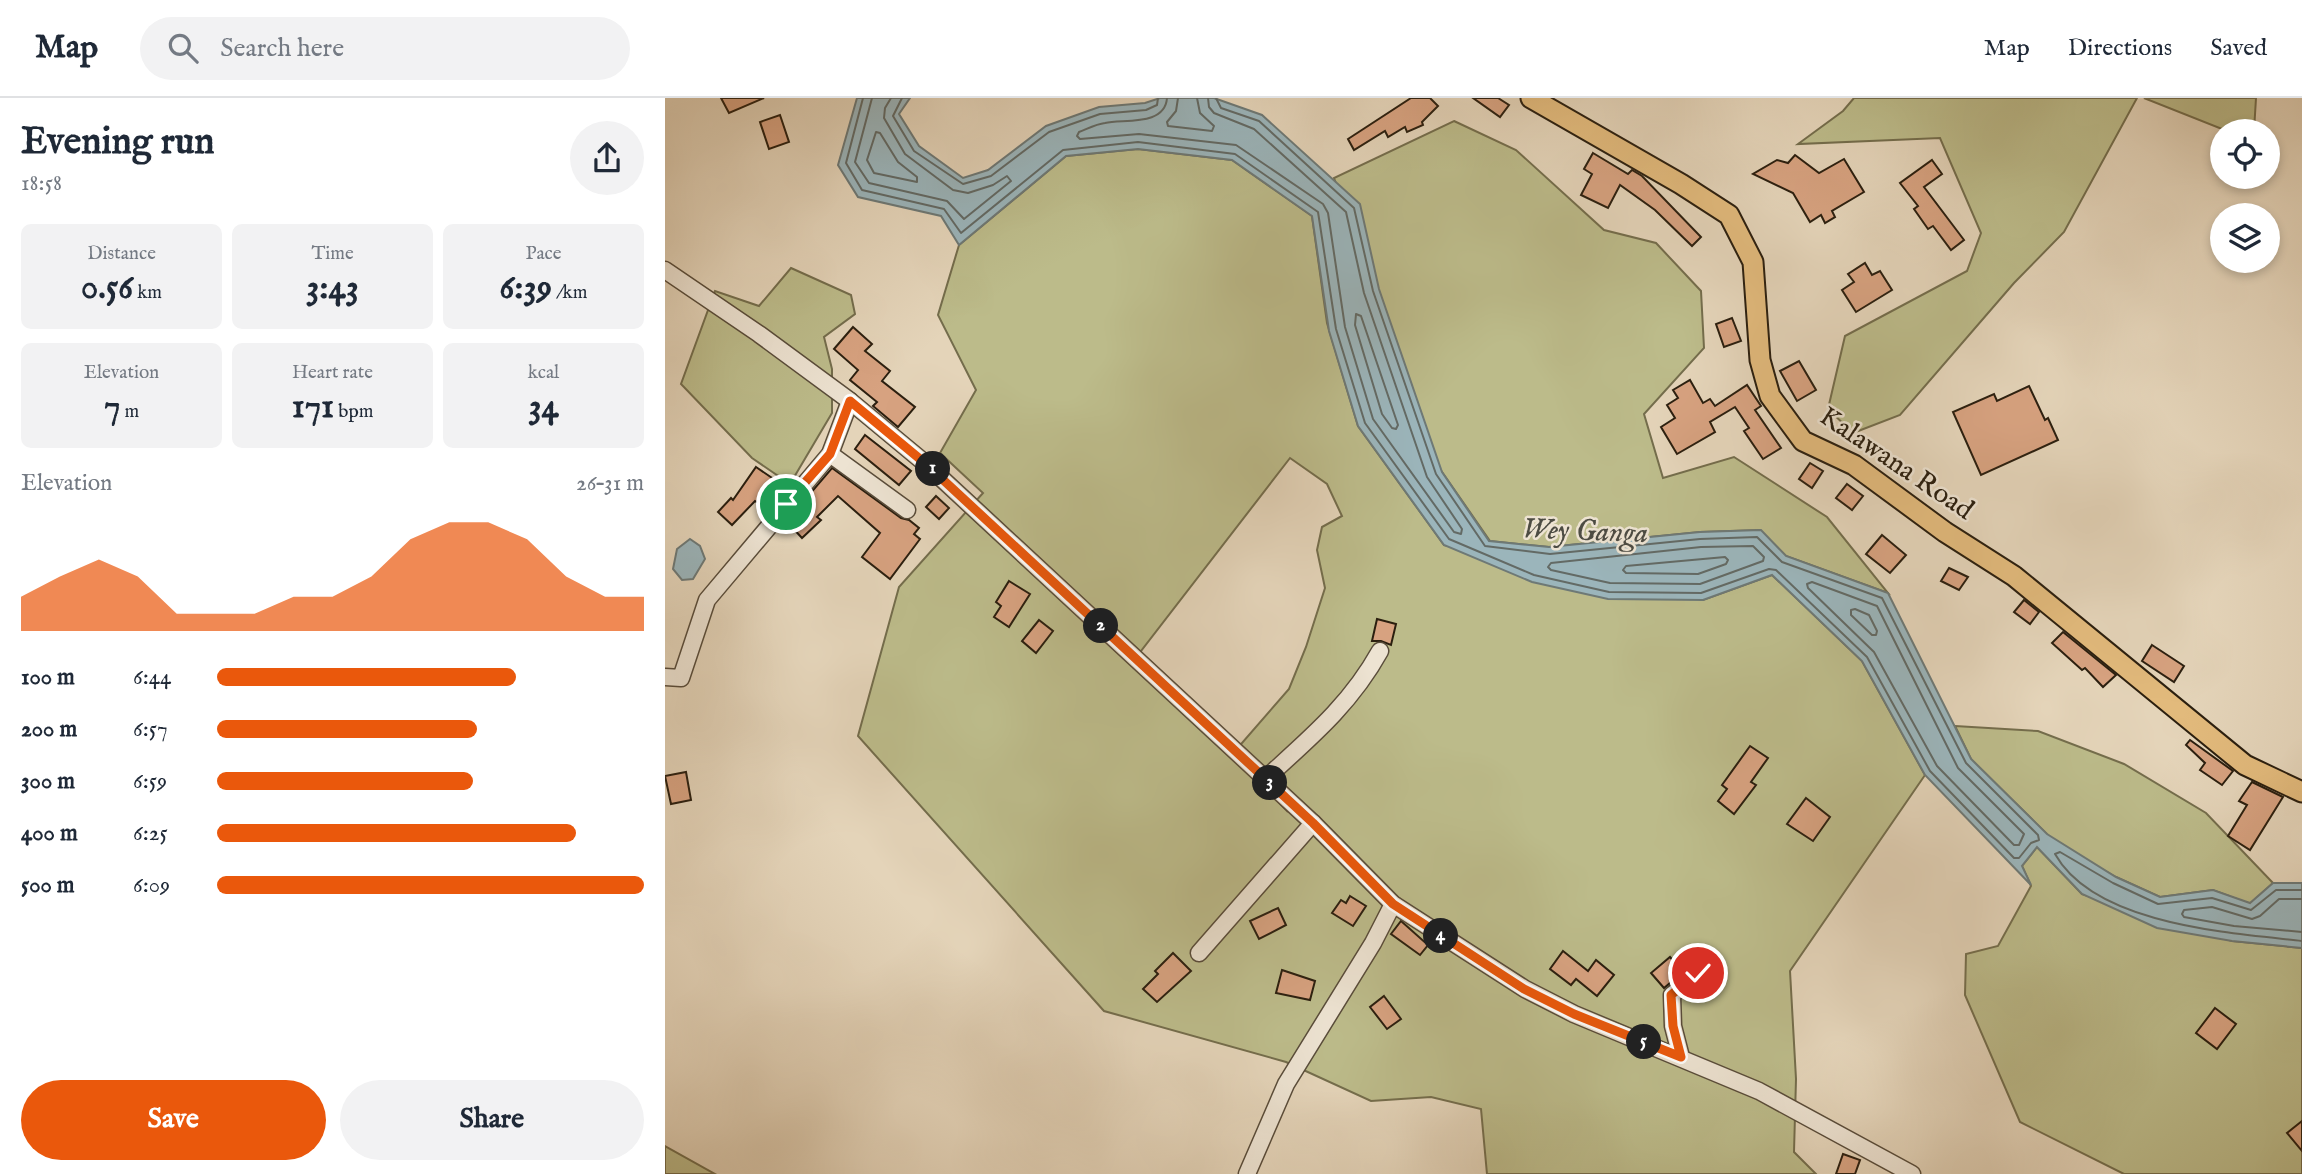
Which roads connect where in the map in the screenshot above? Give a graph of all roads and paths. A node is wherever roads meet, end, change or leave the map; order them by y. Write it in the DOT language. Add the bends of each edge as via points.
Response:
graph roads {
  1 [pos="1531,98"];
  2 [pos="665,270"];
  3 [pos="850,401"];
  4 [pos="830,454"];
  5 [pos="907,510"];
  6 [pos="1380,651"];
  7 [pos="665,677"];
  8 [pos="1265,779"];
  9 [pos="2302,792"];
  10 [pos="1313,823"];
  11 [pos="1393,904"];
  12 [pos="1199,953"];
  13 [pos="1698,973"];
  14 [pos="1681,1057"];
  15 [pos="1247,1174"];
  16 [pos="1912,1174"];
  1 -- 9 [label="main road, Kalawana Road" via="1729,215 1753,262 1760,360 1770,396 1803,441 1854,465 2014,576 2245,765"];
  2 -- 3 [label="street"];
  3 -- 4 [label="street"];
  3 -- 8 [label="street" via="926,464"];
  4 -- 5 [label="street"];
  4 -- 7 [label="street" via="708,600 681,678"];
  6 -- 8 [label="street" via="1362,684 1329,721"];
  8 -- 10 [label="street"];
  10 -- 11 [label="street"];
  10 -- 12 [label="street"];
  11 -- 14 [label="street" via="1524,989"];
  11 -- 15 [label="street" via="1286,1084"];
  13 -- 14 [label="street" via="1671,995"];
  14 -- 16 [label="street" via="1759,1091"];
}
